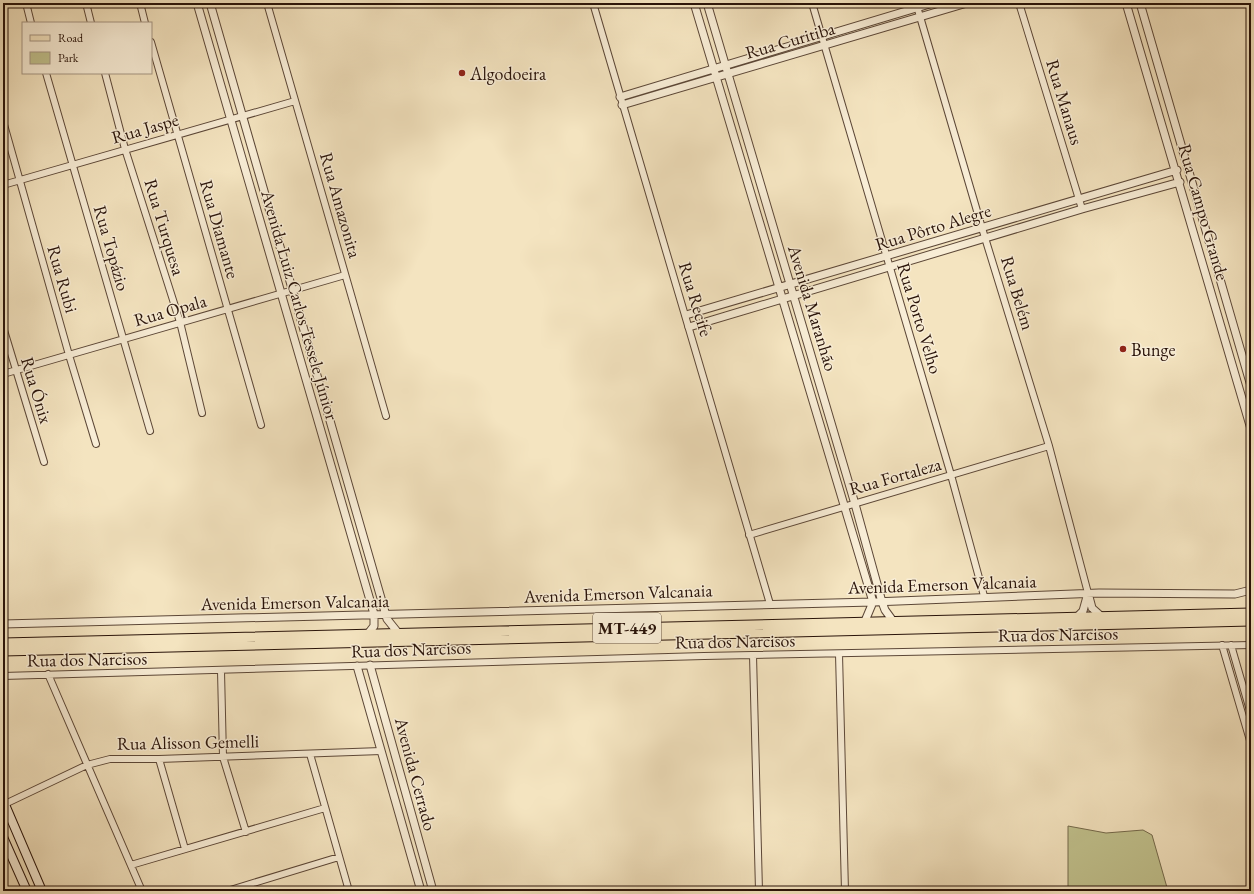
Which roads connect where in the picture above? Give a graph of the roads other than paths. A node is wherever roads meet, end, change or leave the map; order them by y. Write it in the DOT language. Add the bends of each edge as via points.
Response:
graph roads {
  1 [pos="26,3"];
  2 [pos="86,3"];
  3 [pos="140,3"];
  4 [pos="197,3"];
  5 [pos="210,3"];
  6 [pos="267,3"];
  7 [pos="593,3"];
  8 [pos="694,3"];
  9 [pos="706,3"];
  10 [pos="812,3"];
  11 [pos="933,3"];
  12 [pos="967,3"];
  13 [pos="1019,3"];
  14 [pos="1126,3"];
  15 [pos="1140,3"];
  16 [pos="916,5"];
  17 [pos="919,17"];
  18 [pos="31,22"];
  19 [pos="91,22"];
  20 [pos="146,22"];
  21 [pos="822,36"];
  22 [pos="152,45"];
  23 [pos="824,45"];
  24 [pos="724,66"];
  25 [pos="713,69"];
  26 [pos="46,74"];
  27 [pos="105,74"];
  28 [pos="726,74"];
  29 [pos="716,77"];
  30 [pos="620,97"];
  31 [pos="295,101"];
  32 [pos="622,105"];
  33 [pos="243,115"];
  34 [pos="230,119"];
  35 [pos="3,121"];
  36 [pos="178,134"];
  37 [pos="125,149"];
  38 [pos="72,164"];
  39 [pos="1189,169"];
  40 [pos="1177,170"];
  41 [pos="1192,179"];
  42 [pos="20,180"];
  43 [pos="1135,182"];
  44 [pos="1180,182"];
  45 [pos="3,184"];
  46 [pos="1111,189"];
  47 [pos="1138,193"];
  48 [pos="1078,199"];
  49 [pos="1113,200"];
  50 [pos="1082,209"];
  51 [pos="1038,211"];
  52 [pos="1042,222"];
  53 [pos="982,228"];
  54 [pos="986,239"];
  55 [pos="944,240"];
  56 [pos="947,250"];
  57 [pos="886,257"];
  58 [pos="889,268"];
  59 [pos="345,275"];
  60 [pos="791,285"];
  61 [pos="780,288"];
  62 [pos="293,290"];
  63 [pos="280,293"];
  64 [pos="794,294"];
  65 [pos="783,298"];
  66 [pos="227,309"];
  67 [pos="686,315"];
  68 [pos="180,322"];
  69 [pos="3,327"];
  70 [pos="689,327"];
  71 [pos="123,339"];
  72 [pos="69,354"];
  73 [pos="15,370"];
  74 [pos="3,374"];
  75 [pos="1251,386"];
  76 [pos="202,413"];
  77 [pos="386,416"];
  78 [pos="261,425"];
  79 [pos="1251,429"];
  80 [pos="150,431"];
  81 [pos="96,444"];
  82 [pos="1049,446"];
  83 [pos="44,462"];
  84 [pos="951,475"];
  85 [pos="855,504"];
  86 [pos="844,507"];
  87 [pos="749,535"];
  88 [pos="1251,590"];
  89 [pos="1088,593"];
  90 [pos="984,596"];
  91 [pos="873,602"];
  92 [pos="882,602"];
  93 [pos="770,604"];
  94 [pos="1251,613"];
  95 [pos="374,614"];
  96 [pos="386,614"];
  97 [pos="1078,616"];
  98 [pos="1101,616"];
  99 [pos="893,620"];
  100 [pos="865,621"];
  101 [pos="1251,621"];
  102 [pos="3,624"];
  103 [pos="399,634"];
  104 [pos="367,635"];
  105 [pos="3,643"];
  106 [pos="1222,645"];
  107 [pos="1231,645"];
  108 [pos="1251,645"];
  109 [pos="3,651"];
  110 [pos="839,654"];
  111 [pos="753,655"];
  112 [pos="370,665"];
  113 [pos="357,666"];
  114 [pos="221,671"];
  115 [pos="48,674"];
  116 [pos="3,676"];
  117 [pos="1251,714"];
  118 [pos="1251,744"];
  119 [pos="381,751"];
  120 [pos="310,754"];
  121 [pos="223,757"];
  122 [pos="160,759"];
  123 [pos="87,765"];
  124 [pos="4,802"];
  125 [pos="325,808"];
  126 [pos="246,832"];
  127 [pos="3,837"];
  128 [pos="185,849"];
  129 [pos="339,857"];
  130 [pos="131,865"];
  131 [pos="27,891"];
  132 [pos="42,891"];
  133 [pos="142,891"];
  134 [pos="227,891"];
  135 [pos="349,891"];
  136 [pos="421,891"];
  137 [pos="433,891"];
  138 [pos="759,891"];
  139 [pos="845,891"];
  1 -- 18 [label="street"];
  2 -- 19 [label="street"];
  3 -- 20 [label="street"];
  4 -- 34 [label="street, Avenida Luiz Carlos Tessele Júnior"];
  5 -- 33 [label="street, Avenida Luiz Carlos Tessele Júnior"];
  6 -- 31 [label="street, Rua Amazonita"];
  7 -- 30 [label="street, Rua Recife"];
  8 -- 25 [label="street, Avenida Maranhão"];
  9 -- 24 [label="street, Avenida Maranhão"];
  10 -- 21 [label="street, Rua Porto Velho"];
  11 -- 16 [label="street, Rua Curitiba"];
  12 -- 17 [label="street, Rua Curitiba"];
  13 -- 48 [label="street, Rua Manaus"];
  14 -- 40 [label="street, Rua Campo Grande"];
  15 -- 39 [label="street, Rua Campo Grande"];
  16 -- 17 [label="street, Rua Belém"];
  16 -- 21 [label="street, Rua Curitiba"];
  17 -- 23 [label="street, Rua Curitiba"];
  17 -- 53 [label="street, Rua Belém"];
  21 -- 23 [label="street, Rua Porto Velho"];
  21 -- 24 [label="street, Rua Curitiba"];
  22 -- 36 [label="street, Rua Diamante"];
  23 -- 28 [label="street, Rua Curitiba"];
  23 -- 57 [label="street, Rua Porto Velho"];
  24 -- 25 [label="street, Rua Curitiba"];
  24 -- 28 [label="street, Avenida Maranhão"];
  25 -- 29 [label="street, Avenida Maranhão"];
  25 -- 30 [label="street, Rua Curitiba"];
  26 -- 38 [label="street, Rua Topázio"];
  27 -- 37 [label="street, Rua Turquesa"];
  28 -- 29 [label="street, Rua Curitiba"];
  28 -- 60 [label="street, Avenida Maranhão"];
  29 -- 32 [label="street, Rua Curitiba"];
  29 -- 61 [label="street, Avenida Maranhão"];
  30 -- 32 [label="street, Rua Recife"];
  31 -- 33 [label="street, Rua Jaspe"];
  31 -- 59 [label="street, Rua Amazonita"];
  32 -- 67 [label="street, Rua Recife"];
  33 -- 34 [label="street, Rua Jaspe"];
  33 -- 62 [label="street, Avenida Luiz Carlos Tessele Júnior"];
  34 -- 36 [label="street, Rua Jaspe"];
  34 -- 63 [label="street, Avenida Luiz Carlos Tessele Júnior"];
  35 -- 42 [label="street, Rua Rubi"];
  36 -- 37 [label="street, Rua Jaspe"];
  36 -- 66 [label="street, Rua Diamante"];
  37 -- 38 [label="street, Rua Jaspe"];
  37 -- 68 [label="street, Rua Turquesa"];
  38 -- 42 [label="street, Rua Jaspe"];
  38 -- 71 [label="street, Rua Topázio"];
  39 -- 40 [label="street, Rua Pôrto Alegre"];
  39 -- 41 [label="street, Rua Campo Grande"];
  40 -- 43 [label="street, Rua Pôrto Alegre"];
  40 -- 44 [label="street, Rua Campo Grande"];
  41 -- 44 [label="street, Rua Pôrto Alegre"];
  41 -- 75 [label="street, Rua Campo Grande"];
  42 -- 45 [label="street, Rua Jaspe"];
  42 -- 72 [label="street, Rua Rubi"];
  43 -- 46 [label="street, Rua Pôrto Alegre"];
  43 -- 47 [label="street"];
  44 -- 47 [label="street, Rua Pôrto Alegre"];
  44 -- 79 [label="street, Rua Campo Grande"];
  46 -- 48 [label="street, Rua Pôrto Alegre"];
  46 -- 49 [label="street"];
  47 -- 49 [label="street, Rua Pôrto Alegre"];
  48 -- 50 [label="street, Rua Manaus"];
  48 -- 51 [label="street, Rua Pôrto Alegre"];
  49 -- 50 [label="street, Rua Pôrto Alegre"];
  50 -- 52 [label="street, Rua Pôrto Alegre"];
  51 -- 52 [label="street"];
  51 -- 53 [label="street, Rua Pôrto Alegre"];
  52 -- 54 [label="street, Rua Pôrto Alegre"];
  53 -- 54 [label="street, Rua Belém"];
  53 -- 55 [label="street, Rua Pôrto Alegre"];
  54 -- 56 [label="street, Rua Pôrto Alegre"];
  54 -- 82 [label="street, Rua Belém"];
  55 -- 56 [label="street"];
  55 -- 57 [label="street, Rua Pôrto Alegre"];
  56 -- 58 [label="street, Rua Pôrto Alegre"];
  57 -- 58 [label="street, Rua Porto Velho"];
  57 -- 60 [label="street, Rua Pôrto Alegre"];
  58 -- 64 [label="street, Rua Pôrto Alegre"];
  58 -- 84 [label="street, Rua Porto Velho"];
  59 -- 62 [label="street, Rua Opala"];
  59 -- 77 [label="street, Rua Amazonita"];
  60 -- 61 [label="street, Rua Pôrto Alegre"];
  60 -- 64 [label="street, Avenida Maranhão"];
  61 -- 65 [label="street, Avenida Maranhão"];
  61 -- 67 [label="street, Rua Pôrto Alegre"];
  62 -- 63 [label="street, Rua Opala"];
  62 -- 96 [label="street, Avenida Luiz Carlos Tessele Júnior"];
  63 -- 66 [label="street, Rua Opala"];
  63 -- 95 [label="street, Avenida Luiz Carlos Tessele Júnior"];
  64 -- 65 [label="street, Rua Pôrto Alegre"];
  64 -- 85 [label="street, Avenida Maranhão"];
  65 -- 70 [label="street, Rua Pôrto Alegre"];
  65 -- 86 [label="street, Avenida Maranhão"];
  66 -- 68 [label="street, Rua Opala"];
  66 -- 78 [label="street, Rua Diamante"];
  67 -- 70 [label="street, Rua Recife"];
  68 -- 71 [label="street, Rua Opala"];
  68 -- 76 [label="street, Rua Turquesa"];
  69 -- 73 [label="street, Rua Ónix"];
  70 -- 87 [label="street, Rua Recife"];
  71 -- 72 [label="street, Rua Opala"];
  71 -- 80 [label="street, Rua Topázio"];
  72 -- 73 [label="street, Rua Opala"];
  72 -- 81 [label="street, Rua Rubi"];
  73 -- 74 [label="street, Rua Opala"];
  73 -- 83 [label="street, Rua Ónix"];
  82 -- 84 [label="street, Rua Fortaleza"];
  82 -- 89 [label="street, Rua Belém"];
  84 -- 85 [label="street, Rua Fortaleza"];
  84 -- 90 [label="street, Rua Porto Velho"];
  85 -- 86 [label="street, Rua Fortaleza"];
  85 -- 92 [label="street, Avenida Maranhão"];
  86 -- 87 [label="street, Rua Fortaleza"];
  86 -- 91 [label="street, Avenida Maranhão"];
  87 -- 93 [label="street, Rua Recife"];
  88 -- 89 [label="street, Avenida Emerson Valcanaia" via="1234,594"];
  89 -- 90 [label="street, Avenida Emerson Valcanaia"];
  89 -- 97 [label="street" via="1083,611"];
  89 -- 98 [label="street" via="1092,608"];
  90 -- 92 [label="street, Avenida Emerson Valcanaia"];
  91 -- 92 [label="street, Avenida Emerson Valcanaia"];
  91 -- 93 [label="street, Avenida Emerson Valcanaia"];
  91 -- 100 [label="street"];
  92 -- 99 [label="street, Avenida Maranhão"];
  93 -- 96 [label="street, Avenida Emerson Valcanaia"];
  94 -- 98 [label="main road, MT-449"];
  95 -- 96 [label="street, Avenida Emerson Valcanaia"];
  95 -- 102 [label="street, Avenida Emerson Valcanaia"];
  95 -- 104 [label="street" via="374,626"];
  96 -- 103 [label="street, Avenida Luiz Carlos Tessele Júnior" via="390,625"];
  97 -- 98 [label="main road, MT-449"];
  97 -- 99 [label="main road, MT-449"];
  99 -- 100 [label="main road, MT-449"];
  100 -- 103 [label="main road, MT-449"];
  101 -- 109 [label="main road, MT-449"];
  103 -- 104 [label="main road, MT-449"];
  104 -- 105 [label="main road, MT-449"];
  106 -- 107 [label="street, Rua dos Narcisos"];
  106 -- 110 [label="street, Rua dos Narcisos"];
  106 -- 118 [label="street"];
  107 -- 108 [label="street, Rua dos Narcisos"];
  107 -- 117 [label="street"];
  110 -- 111 [label="street, Rua dos Narcisos"];
  110 -- 139 [label="street"];
  111 -- 112 [label="street, Rua dos Narcisos"];
  111 -- 138 [label="street"];
  112 -- 113 [label="street, Rua dos Narcisos"];
  112 -- 137 [label="street, Avenida Cerrado"];
  113 -- 114 [label="street, Rua dos Narcisos"];
  113 -- 119 [label="street, Avenida Cerrado"];
  114 -- 115 [label="street, Rua dos Narcisos"];
  114 -- 121 [label="street"];
  115 -- 116 [label="street, Rua dos Narcisos"];
  115 -- 123 [label="street"];
  119 -- 120 [label="street, Rua Alisson Gemelli"];
  119 -- 136 [label="street, Avenida Cerrado"];
  120 -- 121 [label="street, Rua Alisson Gemelli"];
  120 -- 125 [label="street"];
  121 -- 122 [label="street, Rua Alisson Gemelli"];
  121 -- 126 [label="street"];
  122 -- 123 [label="street, Rua Alisson Gemelli" via="114,758"];
  122 -- 128 [label="street"];
  123 -- 124 [label="street, Rua Alisson Gemelli"];
  123 -- 130 [label="street"];
  124 -- 132 [label="main road"];
  125 -- 126 [label="street"];
  125 -- 129 [label="street"];
  126 -- 128 [label="street"];
  127 -- 131 [label="main road"];
  128 -- 130 [label="street"];
  129 -- 134 [label="street"];
  129 -- 135 [label="street"];
  130 -- 133 [label="street"];
}
